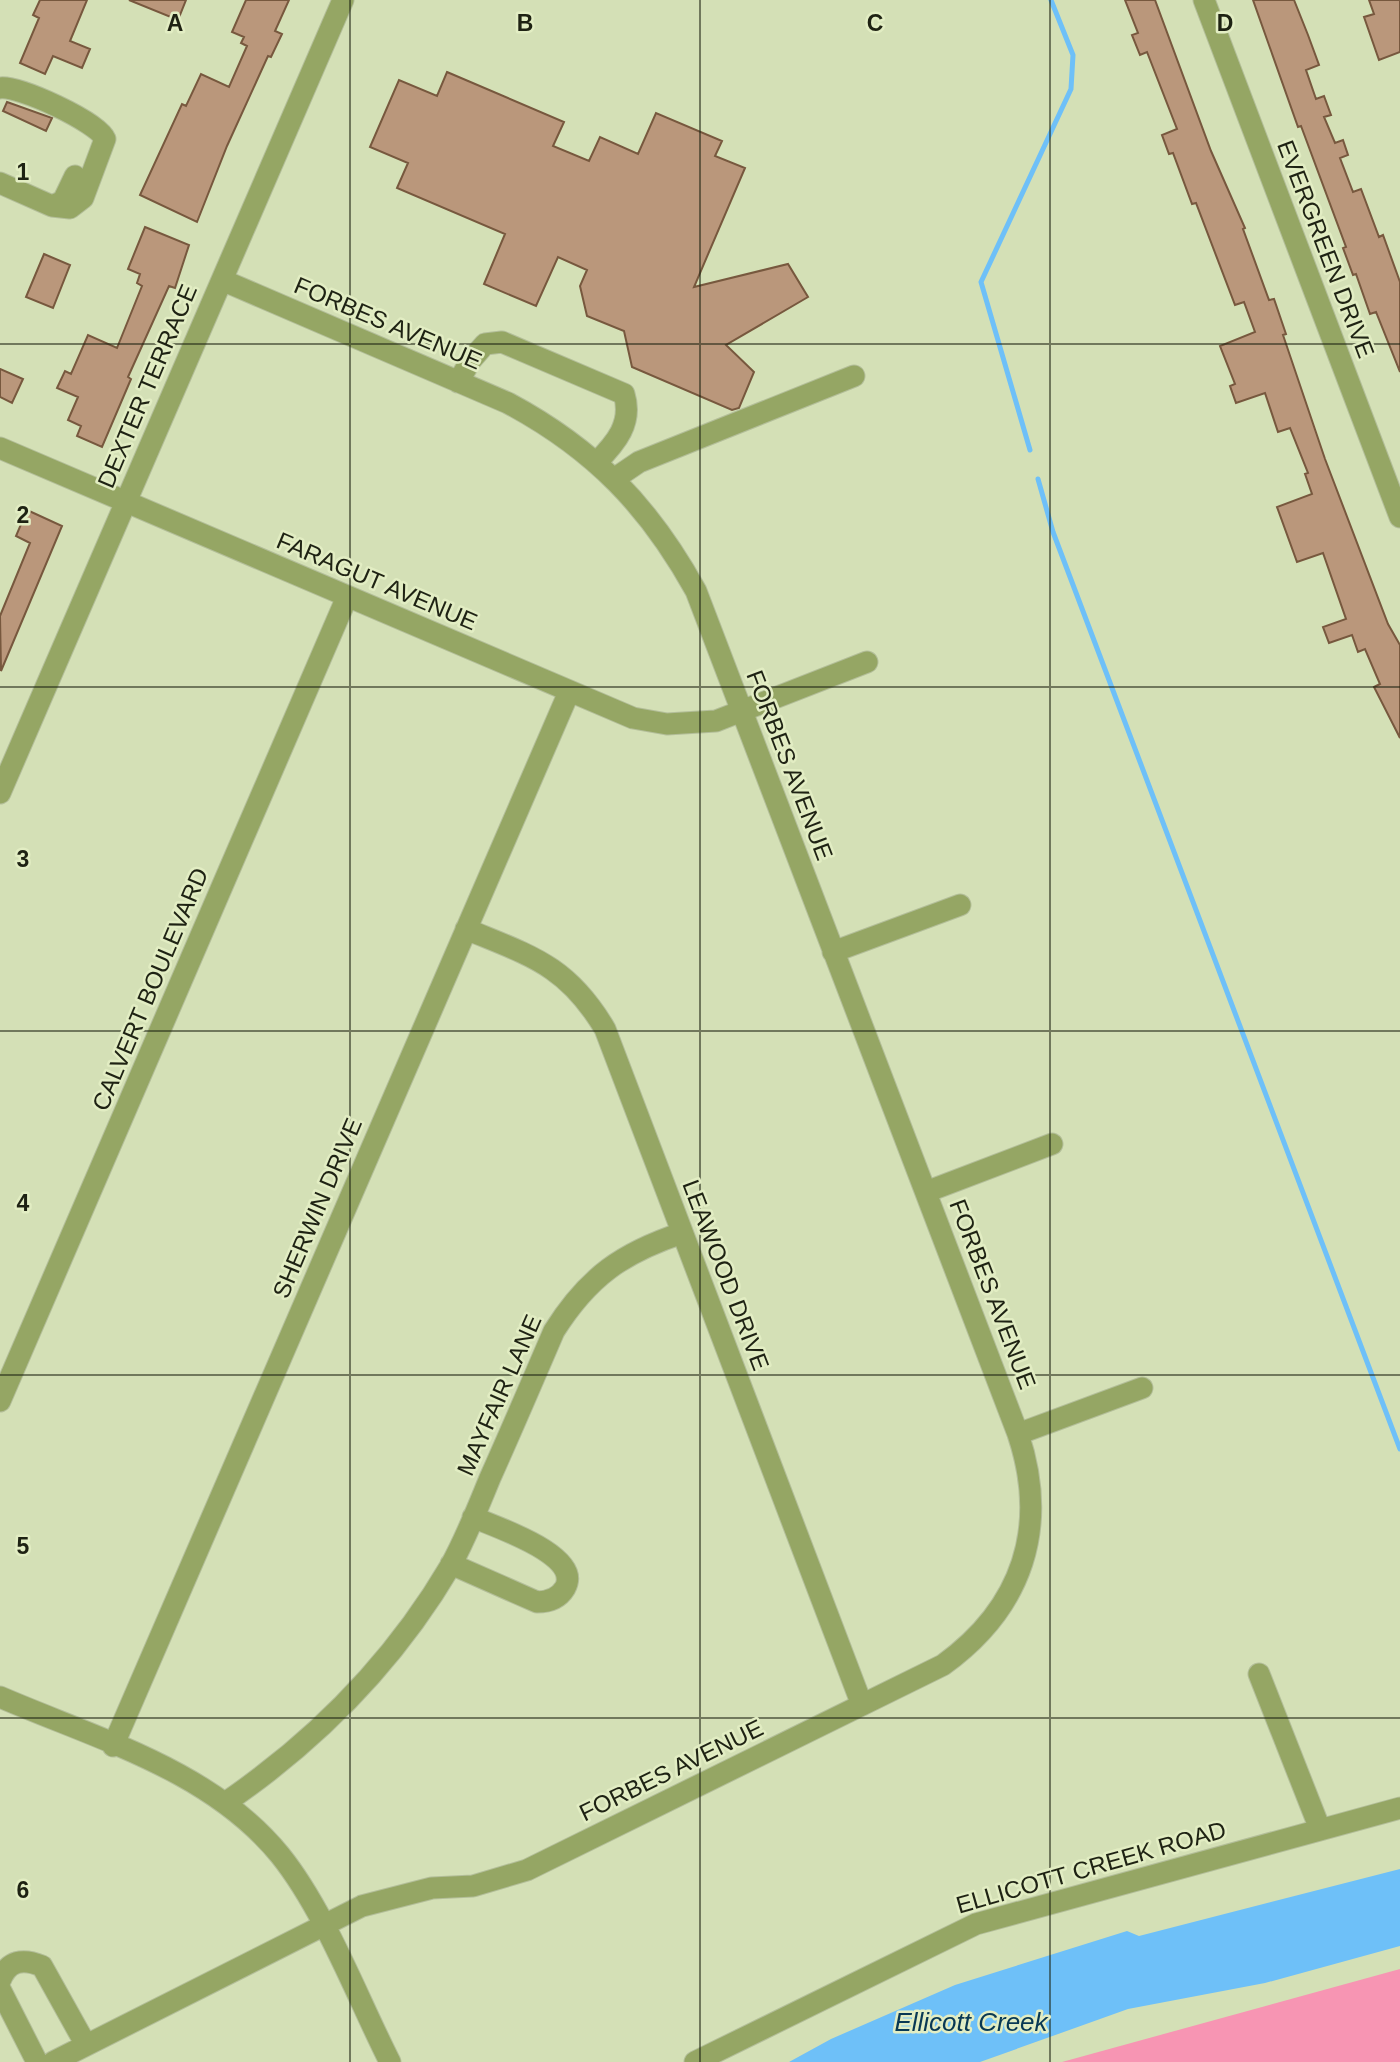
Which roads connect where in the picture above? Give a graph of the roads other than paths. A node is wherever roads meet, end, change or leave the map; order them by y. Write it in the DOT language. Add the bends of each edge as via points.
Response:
graph roads {
  1 [pos="343,0"];
  2 [pos="1204,0"];
  3 [pos="0,88"];
  4 [pos="75,176"];
  5 [pos="0,183"];
  6 [pos="52,206"];
  7 [pos="222,280"];
  8 [pos="854,376"];
  9 [pos="458,382"];
  10 [pos="0,448"];
  11 [pos="596,463"];
  12 [pos="614,478"];
  13 [pos="125,502"];
  14 [pos="1400,517"];
  15 [pos="347,597"];
  16 [pos="867,662"];
  17 [pos="569,692"];
  18 [pos="742,713"];
  19 [pos="0,793"];
  20 [pos="960,905"];
  21 [pos="466,929"];
  22 [pos="833,952"];
  23 [pos="1052,1144"];
  24 [pos="926,1192"];
  25 [pos="682,1233"];
  26 [pos="1142,1388"];
  27 [pos="0,1401"];
  28 [pos="1018,1434"];
  29 [pos="473,1517"];
  30 [pos="451,1564"];
  31 [pos="1259,1674"];
  32 [pos="0,1697"];
  33 [pos="862,1705"];
  34 [pos="113,1746"];
  35 [pos="225,1803"];
  36 [pos="1400,1808"];
  37 [pos="1320,1829"];
  38 [pos="322,1926"];
  39 [pos="0,1981"];
  40 [pos="0,1989"];
  41 [pos="86,2045"];
  42 [pos="37,2062"];
  43 [pos="53,2062"];
  44 [pos="390,2062"];
  45 [pos="695,2062"];
  1 -- 7 [label="street, DEXTER TERRACE"];
  2 -- 14 [label="street, EVERGREEN DRIVE"];
  3 -- 6 [label="street" via="16,89 103,132 104,148 83,198 70,208"];
  4 -- 6 [label="street" via="63,201"];
  5 -- 6 [label="street"];
  7 -- 9 [label="street, FORBES AVENUE"];
  7 -- 13 [label="street, DEXTER TERRACE"];
  8 -- 12 [label="street" via="639,462"];
  9 -- 11 [label="street, FORBES AVENUE" via="540,420"];
  9 -- 11 [label="street" via="485,344 502,341 624,394 629,410 618,442"];
  10 -- 13 [label="street, FARAGUT AVENUE"];
  11 -- 12 [label="street, FORBES AVENUE"];
  12 -- 18 [label="street, FORBES AVENUE" via="661,532 696,591"];
  13 -- 15 [label="street, FARAGUT AVENUE"];
  13 -- 19 [label="street, DEXTER TERRACE"];
  15 -- 17 [label="street, FARAGUT AVENUE"];
  15 -- 27 [label="street, CALVERT BOULEVARD"];
  16 -- 18 [label="street, FARAGUT AVENUE"];
  17 -- 18 [label="street, FARAGUT AVENUE" via="633,718 667,724 716,721"];
  17 -- 21 [label="street, SHERWIN DRIVE"];
  18 -- 22 [label="street, FORBES AVENUE"];
  20 -- 22 [label="street"];
  21 -- 25 [label="street, LEAWOOD DRIVE" via="547,965 576,986 592,1007 605,1029"];
  21 -- 34 [label="street, SHERWIN DRIVE"];
  22 -- 24 [label="street, FORBES AVENUE"];
  23 -- 24 [label="street"];
  24 -- 28 [label="street, FORBES AVENUE"];
  25 -- 29 [label="street, MAYFAIR LANE" via="620,1259 590,1281 570,1305 554,1331"];
  25 -- 33 [label="street, LEAWOOD DRIVE"];
  26 -- 28 [label="street"];
  28 -- 33 [label="street, FORBES AVENUE" via="1032,1507 1029,1540 1012,1589 999,1611 964,1649 943,1665"];
  29 -- 30 [label="street, MAYFAIR LANE"];
  29 -- 30 [label="street" via="554,1555 568,1575 566,1586 558,1596 537,1602"];
  30 -- 35 [label="street, MAYFAIR LANE" via="416,1619 362,1687 298,1750"];
  31 -- 37 [label="street"];
  32 -- 34 [label="street"];
  33 -- 38 [label="street, FORBES AVENUE" via="527,1870 473,1885 396,1895"];
  34 -- 35 [label="street" via="191,1781"];
  35 -- 38 [label="street" via="281,1857"];
  36 -- 37 [label="street, ELLICOTT CREEK ROAD"];
  37 -- 45 [label="street, ELLICOTT CREEK ROAD" via="976,1924"];
  38 -- 41 [label="street, FORBES AVENUE"];
  38 -- 44 [label="street"];
  39 -- 41 [label="street" via="10,1965 20,1961 42,1966"];
  40 -- 42 [label="street"];
  41 -- 43 [label="street, FORBES AVENUE"];
}
